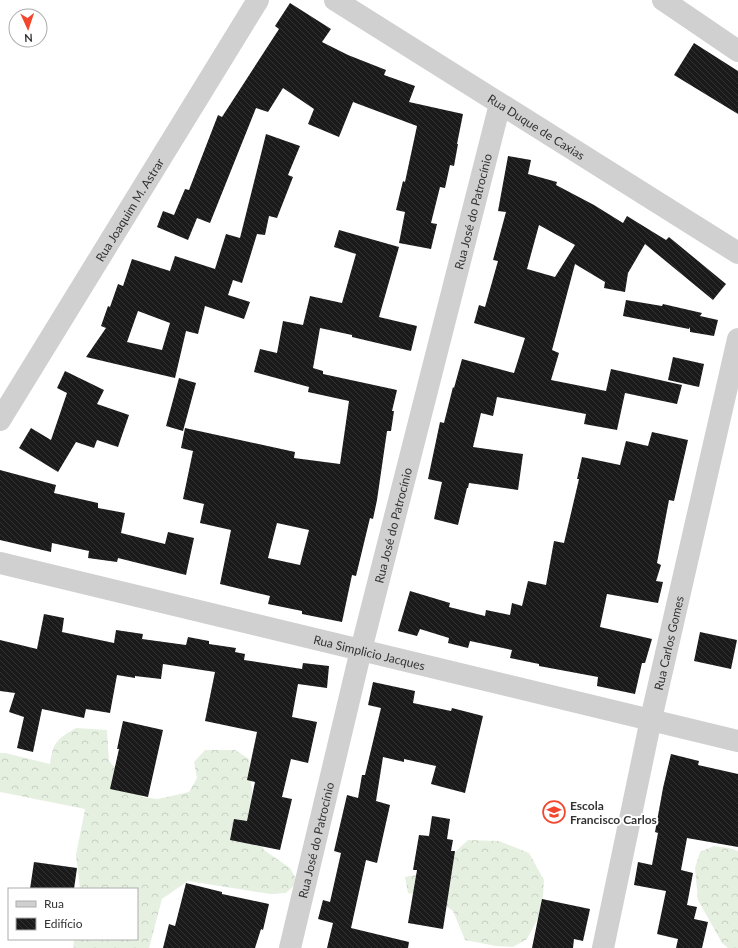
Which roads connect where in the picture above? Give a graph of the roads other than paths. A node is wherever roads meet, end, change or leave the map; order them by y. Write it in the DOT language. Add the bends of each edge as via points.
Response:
graph roads {
  1 [pos="258,0"];
  2 [pos="334,0"];
  3 [pos="663,0"];
  4 [pos="738,51"];
  5 [pos="500,104"];
  6 [pos="738,253"];
  7 [pos="738,339"];
  8 [pos="0,420"];
  9 [pos="0,563"];
  10 [pos="361,650"];
  11 [pos="651,720"];
  12 [pos="738,741"];
  13 [pos="290,948"];
  14 [pos="603,948"];
  1 -- 8 [label="street, Rua Joaquim M. Astrar"];
  2 -- 5 [label="street, Rua Duque de Caxias"];
  3 -- 4 [label="street"];
  5 -- 6 [label="street, Rua Duque de Caxias"];
  5 -- 10 [label="street, Rua José do Patrocínio"];
  7 -- 11 [label="street, Rua Carlos Gomes"];
  9 -- 10 [label="street, Rua Simplicio Jacques"];
  10 -- 11 [label="street, Rua Simplicio Jacques"];
  10 -- 13 [label="street, Rua José do Patrocínio"];
  11 -- 12 [label="street, Rua Simplicio Jacques"];
  11 -- 14 [label="street, Rua Carlos Gomes"];
}
